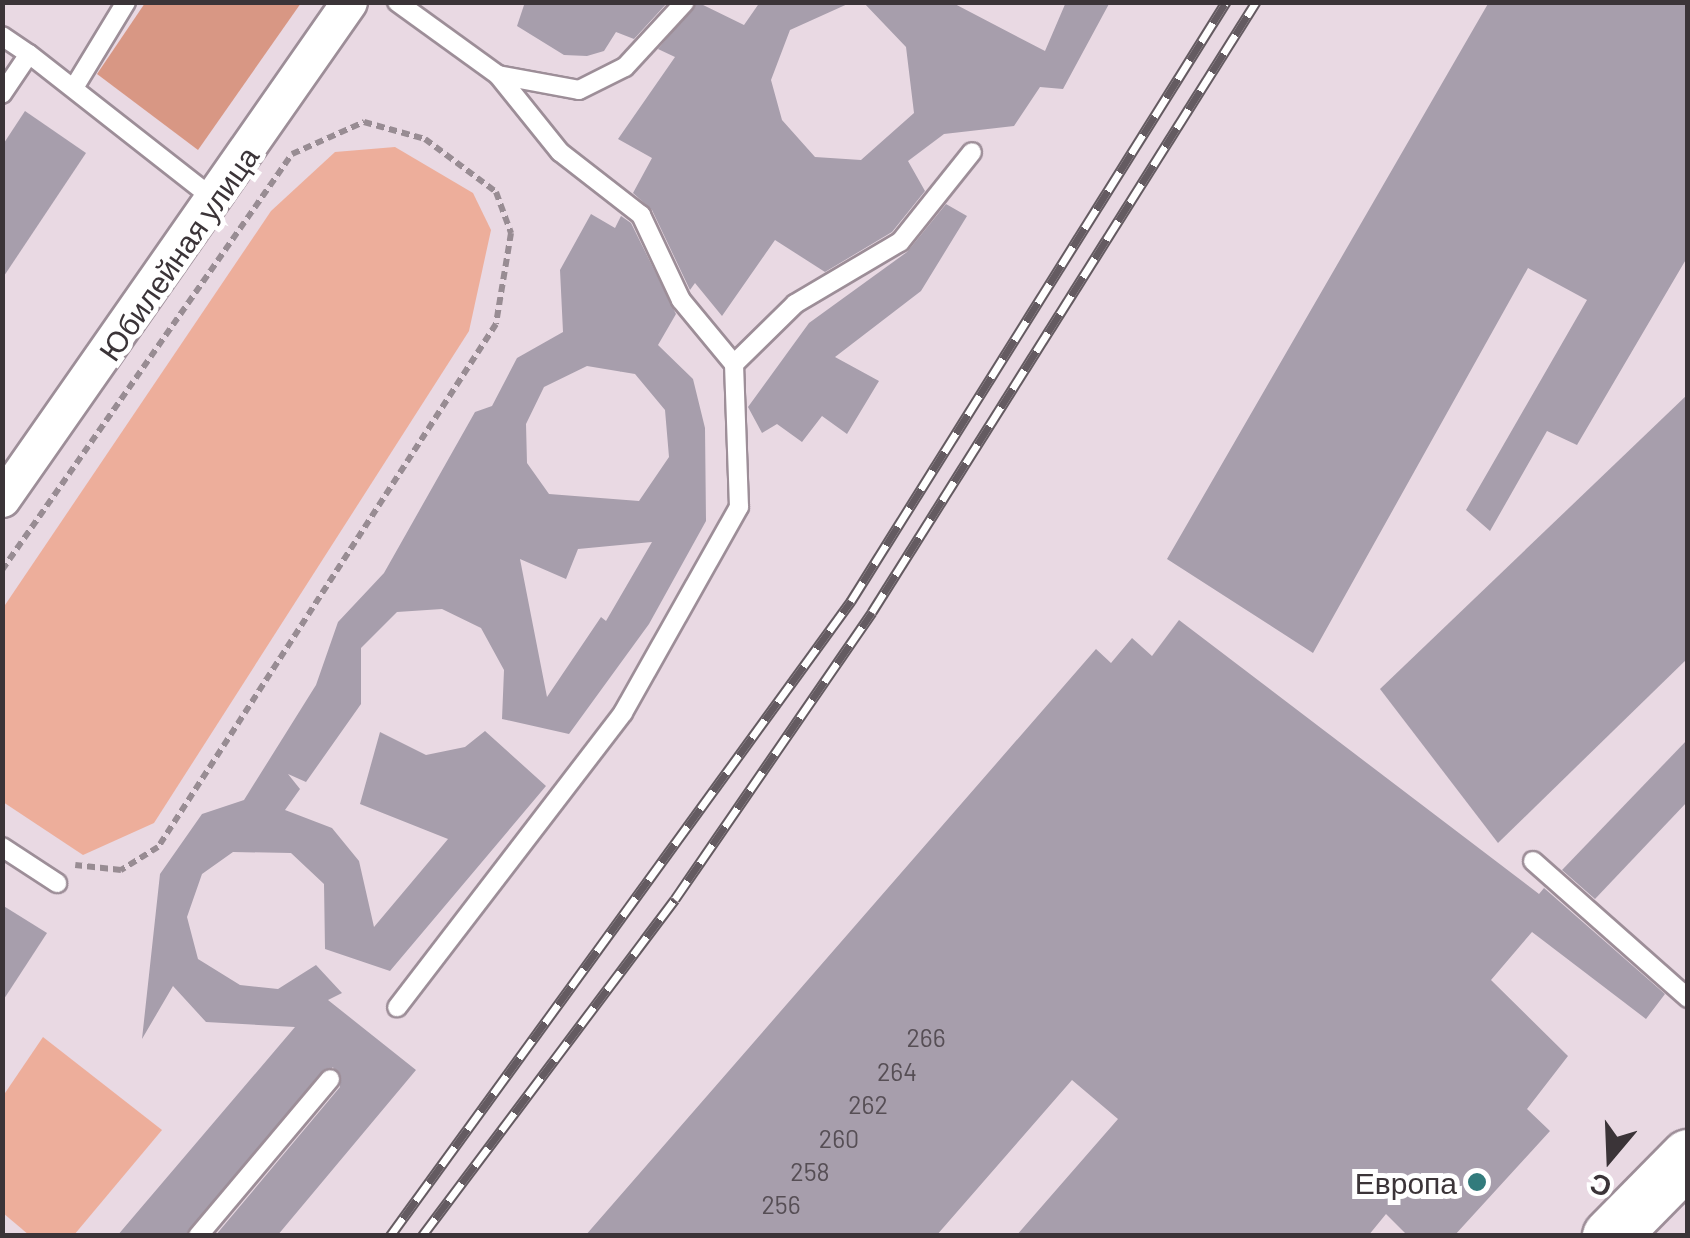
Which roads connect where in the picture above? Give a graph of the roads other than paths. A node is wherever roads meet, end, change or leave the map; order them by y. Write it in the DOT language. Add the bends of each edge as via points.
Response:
graph roads {
  1 [pos="126,2"];
  2 [pos="349,2"];
  3 [pos="397,2"];
  4 [pos="685,2"];
  5 [pos="2,36"];
  6 [pos="29,54"];
  7 [pos="498,75"];
  8 [pos="76,86"];
  9 [pos="2,94"];
  10 [pos="972,152"];
  11 [pos="217,201"];
  12 [pos="734,364"];
  13 [pos="2,499"];
  14 [pos="2,847"];
  15 [pos="1534,861"];
  16 [pos="57,883"];
  17 [pos="1688,998"];
  18 [pos="397,1007"];
  19 [pos="330,1078"];
  20 [pos="1688,1157"];
  21 [pos="198,1236"];
  22 [pos="1610,1236"];
  1 -- 8 [label="lane"];
  2 -- 11 [label="street, Юбилейная улица"];
  3 -- 7 [label="lane"];
  4 -- 7 [label="lane" via="625,67 579,90"];
  5 -- 6 [label="lane"];
  6 -- 8 [label="lane"];
  6 -- 9 [label="lane"];
  7 -- 12 [label="lane" via="560,152 642,215 682,300"];
  8 -- 11 [label="lane"];
  10 -- 12 [label="lane" via="900,242 795,304"];
  11 -- 13 [label="street, Юбилейная улица"];
  12 -- 18 [label="lane" via="739,507 623,713"];
  14 -- 16 [label="lane"];
  15 -- 17 [label="lane"];
  19 -- 21 [label="lane"];
  20 -- 22 [label="highway"];
}
